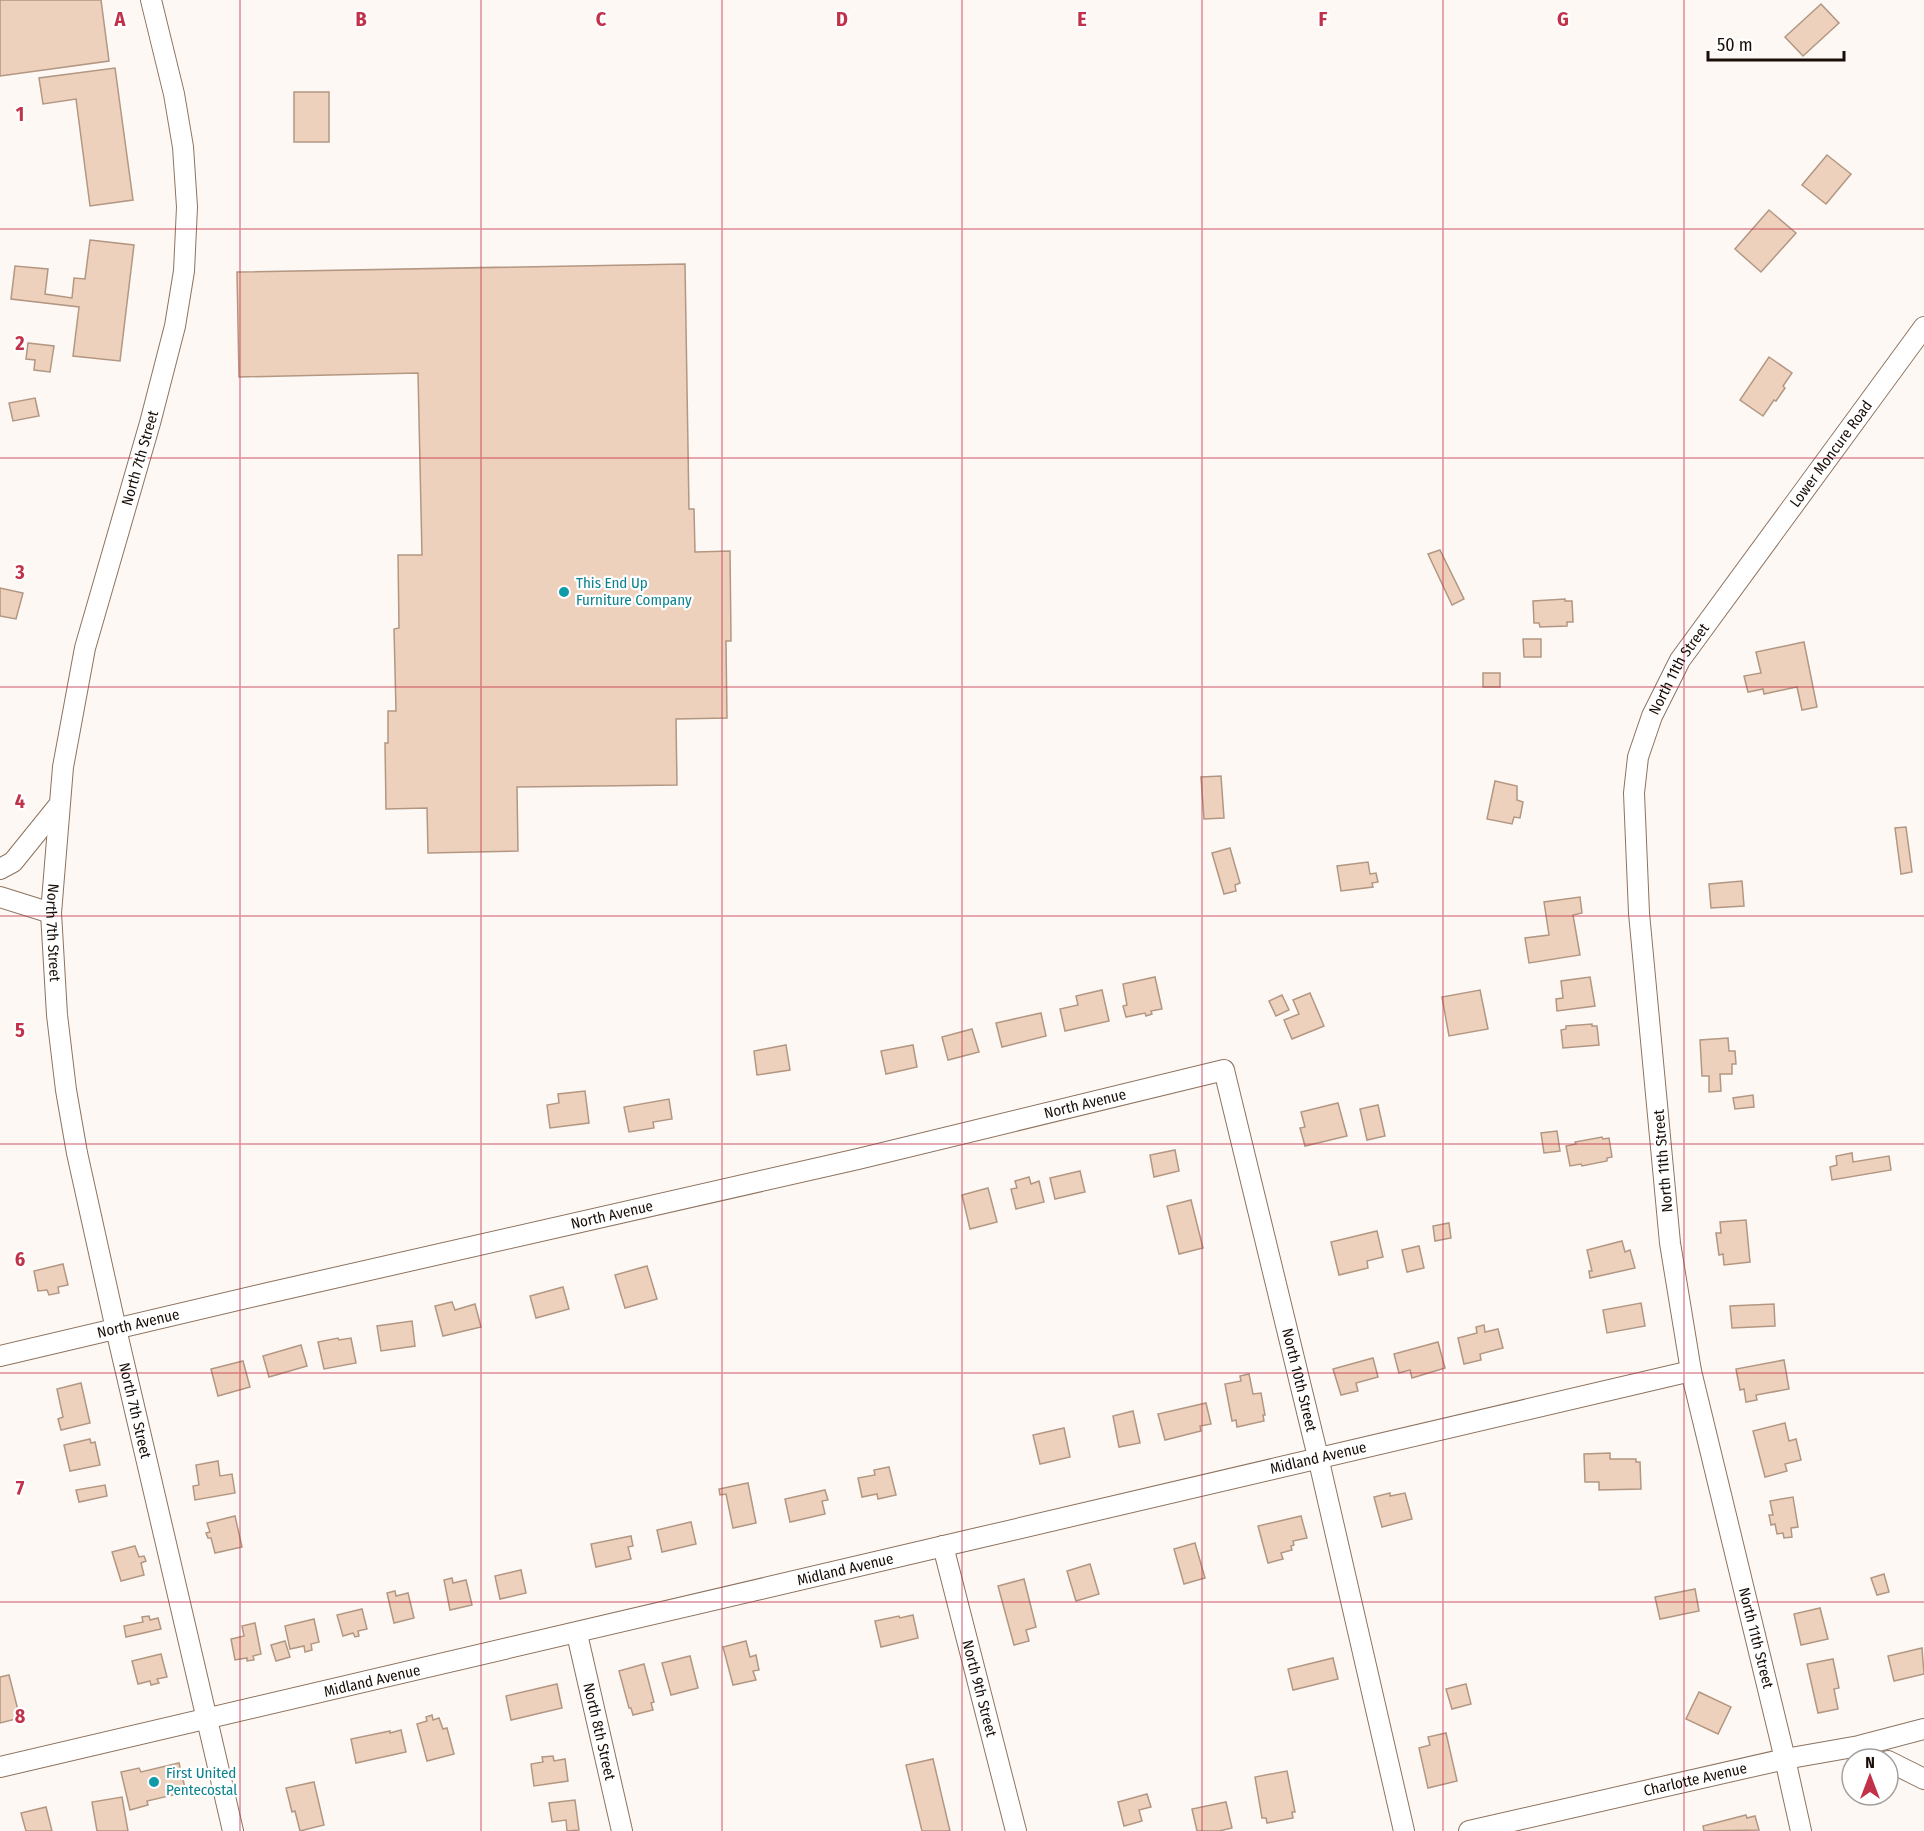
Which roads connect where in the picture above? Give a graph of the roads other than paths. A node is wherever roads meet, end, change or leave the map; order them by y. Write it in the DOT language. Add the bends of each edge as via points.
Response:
graph roads {
  1 [pos="151,0"];
  2 [pos="1924,327"];
  3 [pos="1918,346"];
  4 [pos="1738,580"];
  5 [pos="59,806"];
  6 [pos="0,869"];
  7 [pos="0,897"];
  8 [pos="51,912"];
  9 [pos="1224,1071"];
  10 [pos="116,1329"];
  11 [pos="0,1356"];
  12 [pos="1691,1371"];
  13 [pos="1318,1457"];
  14 [pos="943,1546"];
  15 [pos="577,1634"];
  16 [pos="206,1720"];
  17 [pos="1924,1729"];
  18 [pos="1859,1746"];
  19 [pos="1785,1759"];
  20 [pos="0,1767"];
  21 [pos="1900,1767"];
  22 [pos="1924,1779"];
  23 [pos="233,1831"];
  24 [pos="622,1831"];
  25 [pos="1016,1831"];
  26 [pos="1404,1831"];
  27 [pos="1468,1831"];
  28 [pos="1801,1831"];
  1 -- 5 [label="street, North 7th Street" via="183,147 187,207 184,271 175,326 150,423 85,648 70,720"];
  2 -- 3 [label="street, Lower Moncure Road"];
  3 -- 4 [label="street, Lower Moncure Road"];
  4 -- 12 [label="street, North 11th Street" via="1680,660 1652,716 1638,757 1634,793 1640,913 1670,1243"];
  5 -- 6 [label="street" via="13,862"];
  5 -- 8 [label="street, North 7th Street"];
  7 -- 8 [label="street"];
  8 -- 10 [label="street, North 7th Street" via="66,1090"];
  9 -- 10 [label="street, North Avenue"];
  9 -- 13 [label="street, North 10th Street"];
  10 -- 11 [label="street, North Avenue"];
  10 -- 16 [label="street, North 7th Street"];
  12 -- 13 [label="street, Midland Avenue"];
  12 -- 19 [label="street, North 11th Street"];
  13 -- 14 [label="street, Midland Avenue"];
  13 -- 26 [label="street, North 10th Street"];
  14 -- 15 [label="street, Midland Avenue"];
  14 -- 25 [label="street, North 9th Street"];
  15 -- 16 [label="street, Midland Avenue"];
  15 -- 24 [label="street, North 8th Street"];
  16 -- 20 [label="street, Midland Avenue"];
  16 -- 23 [label="street, North 7th Street"];
  17 -- 18 [label="street, Charlotte Avenue"];
  18 -- 19 [label="street, Charlotte Avenue"];
  19 -- 27 [label="street, Charlotte Avenue"];
  19 -- 28 [label="street, North 11th Street"];
  21 -- 22 [label="street"];
}
